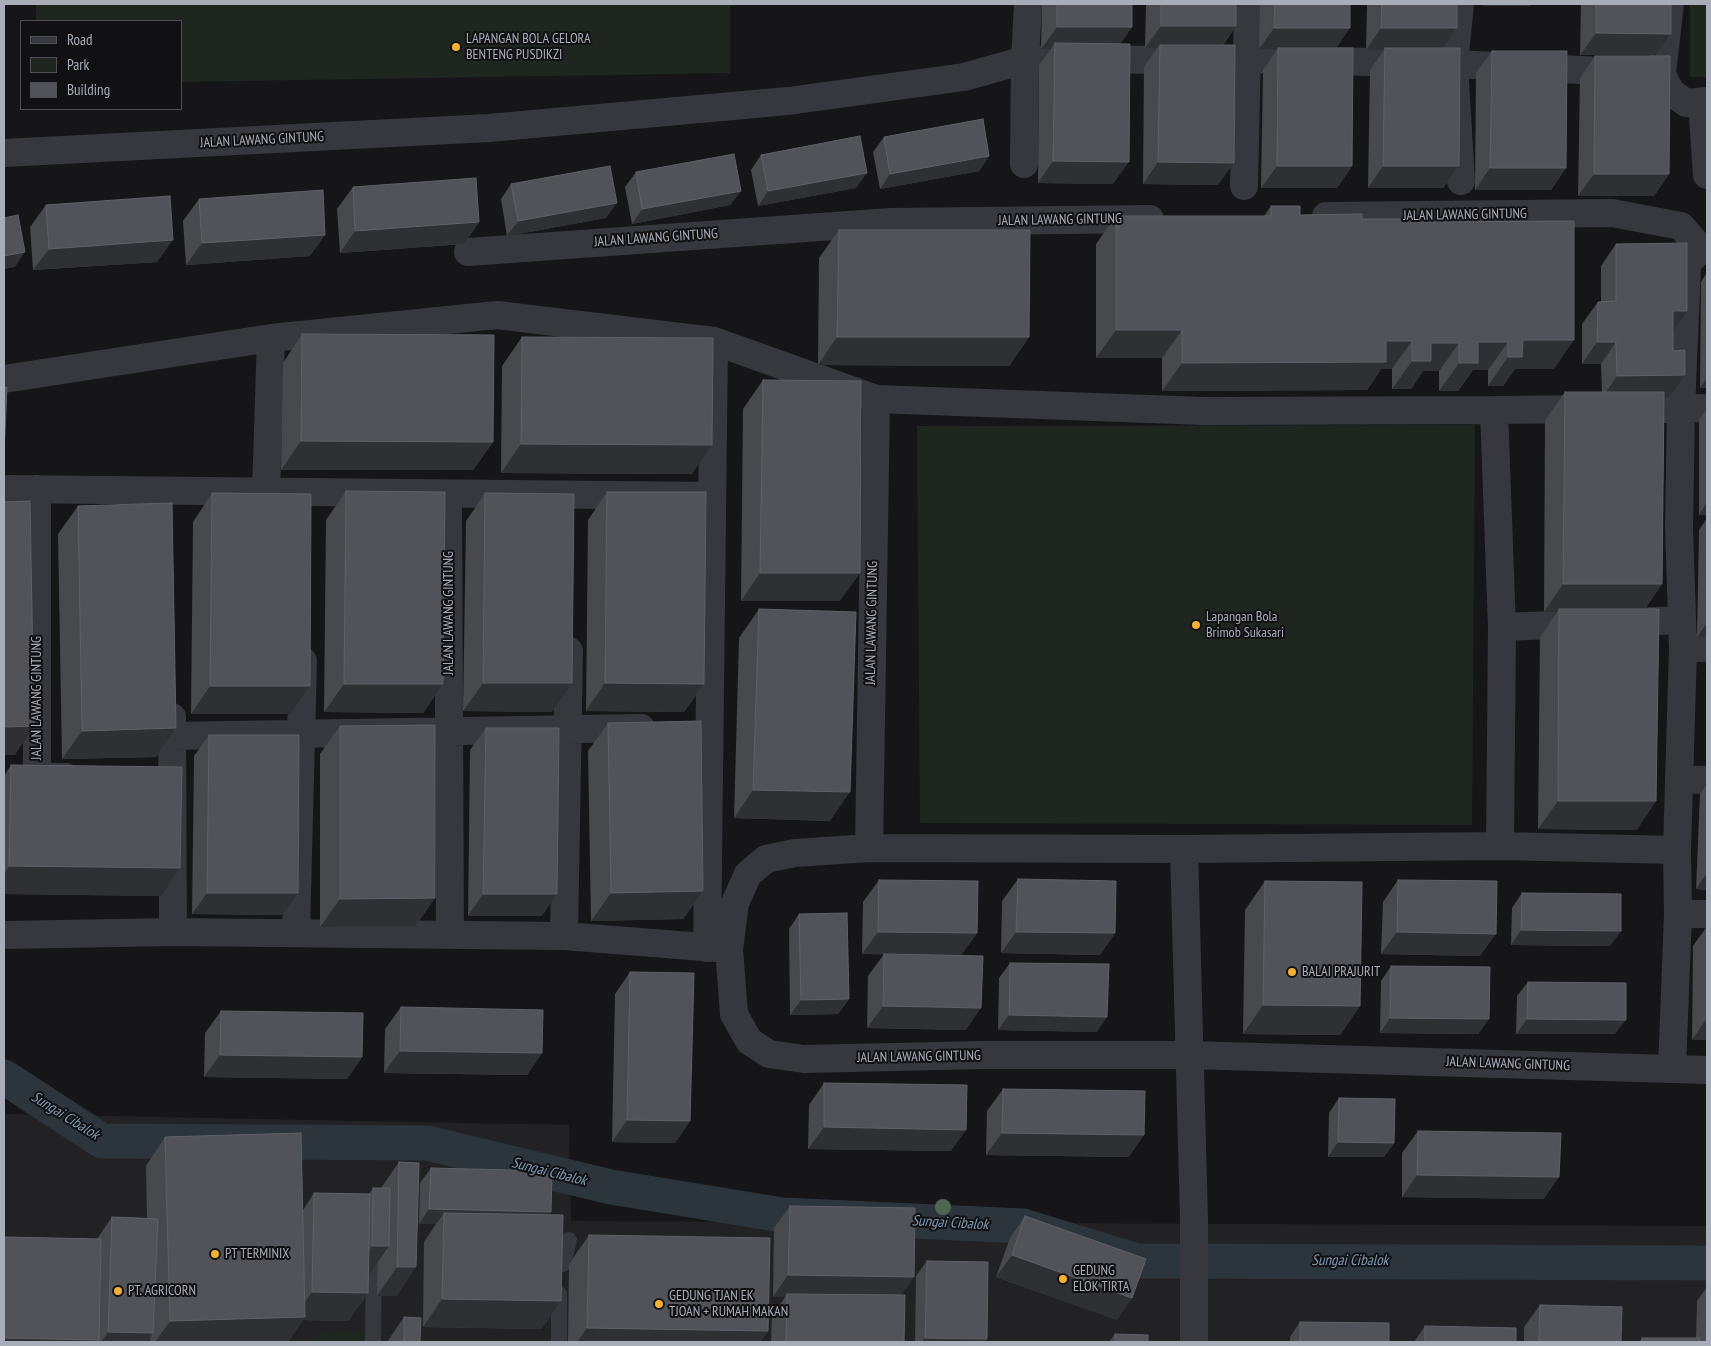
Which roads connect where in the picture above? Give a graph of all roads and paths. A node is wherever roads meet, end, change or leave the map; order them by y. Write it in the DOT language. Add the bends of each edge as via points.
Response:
graph roads {
  1 [pos="1028,4"];
  2 [pos="1248,4"];
  3 [pos="1460,4"];
  4 [pos="1670,4"];
  5 [pos="1248,59"];
  6 [pos="1025,60"];
  7 [pos="1454,64"];
  8 [pos="1662,73"];
  9 [pos="1705,101"];
  10 [pos="4,153"];
  11 [pos="1024,164"];
  12 [pos="1707,175"];
  13 [pos="1461,181"];
  14 [pos="1244,186"];
  15 [pos="1306,217"];
  16 [pos="1177,218"];
  17 [pos="1705,250"];
  18 [pos="468,252"];
  19 [pos="271,338"];
  20 [pos="714,341"];
  21 [pos="4,379"];
  22 [pos="876,399"];
  23 [pos="1694,408"];
  24 [pos="1612,409"];
  25 [pos="1642,409"];
  26 [pos="1494,410"];
  27 [pos="4,489"];
  28 [pos="37,489"];
  29 [pos="170,491"];
  30 [pos="266,491"];
  31 [pos="309,492"];
  32 [pos="448,494"];
  33 [pos="573,494"];
  34 [pos="712,496"];
  35 [pos="170,520"];
  36 [pos="308,521"];
  37 [pos="572,524"];
  38 [pos="1707,526"];
  39 [pos="1679,527"];
  40 [pos="1681,620"];
  41 [pos="570,622"];
  42 [pos="1502,627"];
  43 [pos="304,637"];
  44 [pos="1695,648"];
  45 [pos="172,697"];
  46 [pos="710,727"];
  47 [pos="568,730"];
  48 [pos="449,732"];
  49 [pos="301,734"];
  50 [pos="172,736"];
  51 [pos="94,776"];
  52 [pos="1679,779"];
  53 [pos="1707,780"];
  54 [pos="1500,846"];
  55 [pos="869,848"];
  56 [pos="1184,849"];
  57 [pos="1677,850"];
  58 [pos="1678,914"];
  59 [pos="1707,914"];
  60 [pos="173,932"];
  61 [pos="296,932"];
  62 [pos="4,935"];
  63 [pos="450,935"];
  64 [pos="564,936"];
  65 [pos="718,948"];
  66 [pos="1190,1055"];
  67 [pos="1672,1069"];
  68 [pos="1707,1070"];
  69 [pos="374,1232"];
  70 [pos="569,1240"];
  71 [pos="563,1264"];
  72 [pos="559,1294"];
  73 [pos="373,1342"];
  74 [pos="559,1342"];
  75 [pos="1194,1342"];
  1 -- 6 [label="street"];
  2 -- 5 [label="street"];
  3 -- 7 [label="street"];
  4 -- 8 [label="street"];
  5 -- 6 [label="street, JALAN LAWANG GINTUNG"];
  5 -- 7 [label="street, JALAN LAWANG GINTUNG"];
  5 -- 14 [label="street"];
  6 -- 10 [label="street, JALAN LAWANG GINTUNG" via="964,78 788,101 489,128"];
  6 -- 11 [label="street"];
  7 -- 8 [label="street, JALAN LAWANG GINTUNG"];
  7 -- 13 [label="street"];
  8 -- 9 [label="street" via="1671,92 1678,98 1686,103"];
  9 -- 12 [label="street"];
  15 -- 17 [label="street, JALAN LAWANG GINTUNG" via="1612,213 1681,226"];
  16 -- 18 [label="street, JALAN LAWANG GINTUNG" via="891,222"];
  17 -- 23 [label="street, JALAN LAWANG GINTUNG" via="1690,260 1687,267"];
  19 -- 20 [label="street" via="497,315"];
  19 -- 21 [label="street"];
  19 -- 30 [label="street"];
  20 -- 22 [label="street"];
  20 -- 34 [label="street, JALAN LAWANG GINTUNG"];
  22 -- 26 [label="street" via="1204,411"];
  22 -- 55 [label="street, JALAN LAWANG GINTUNG"];
  23 -- 25 [label="street"];
  23 -- 39 [label="street, JALAN LAWANG GINTUNG"];
  24 -- 26 [label="street"];
  26 -- 42 [label="street"];
  27 -- 28 [label="street"];
  28 -- 29 [label="street"];
  28 -- 51 [label="street, JALAN LAWANG GINTUNG" via="36,768 45,777"];
  29 -- 30 [label="street"];
  29 -- 35 [label="street"];
  30 -- 31 [label="street"];
  31 -- 32 [label="street"];
  31 -- 36 [label="street"];
  32 -- 33 [label="street"];
  32 -- 48 [label="street, JALAN LAWANG GINTUNG"];
  33 -- 34 [label="street"];
  33 -- 37 [label="street"];
  34 -- 46 [label="street, JALAN LAWANG GINTUNG"];
  38 -- 39 [label="street"];
  39 -- 40 [label="street, JALAN LAWANG GINTUNG"];
  40 -- 42 [label="street"];
  40 -- 44 [label="street, JALAN LAWANG GINTUNG"];
  41 -- 47 [label="street"];
  42 -- 54 [label="street"];
  43 -- 49 [label="street"];
  44 -- 52 [label="street, JALAN LAWANG GINTUNG"];
  45 -- 50 [label="street"];
  46 -- 47 [label="street"];
  46 -- 65 [label="street, JALAN LAWANG GINTUNG"];
  47 -- 48 [label="street"];
  47 -- 64 [label="street"];
  48 -- 49 [label="street"];
  48 -- 63 [label="street, JALAN LAWANG GINTUNG"];
  49 -- 50 [label="street"];
  49 -- 61 [label="street"];
  50 -- 60 [label="street" via="162,775"];
  52 -- 53 [label="street"];
  52 -- 57 [label="street, JALAN LAWANG GINTUNG"];
  54 -- 56 [label="street, JALAN LAWANG GINTUNG"];
  54 -- 57 [label="street, JALAN LAWANG GINTUNG"];
  55 -- 56 [label="street, JALAN LAWANG GINTUNG"];
  55 -- 65 [label="street, JALAN LAWANG GINTUNG" via="795,853 766,859 748,874"];
  56 -- 66 [label="street"];
  57 -- 58 [label="street, JALAN LAWANG GINTUNG"];
  58 -- 59 [label="street"];
  58 -- 67 [label="street, JALAN LAWANG GINTUNG"];
  60 -- 61 [label="street"];
  60 -- 62 [label="street"];
  61 -- 63 [label="street"];
  63 -- 64 [label="street"];
  64 -- 65 [label="street"];
  65 -- 66 [label="street, JALAN LAWANG GINTUNG" via="734,1014 749,1041 769,1054 804,1059"];
  66 -- 67 [label="street, JALAN LAWANG GINTUNG"];
  66 -- 75 [label="street"];
  67 -- 68 [label="street"];
  69 -- 73 [label="lane"];
  70 -- 71 [label="lane"];
  72 -- 74 [label="lane"];
}
